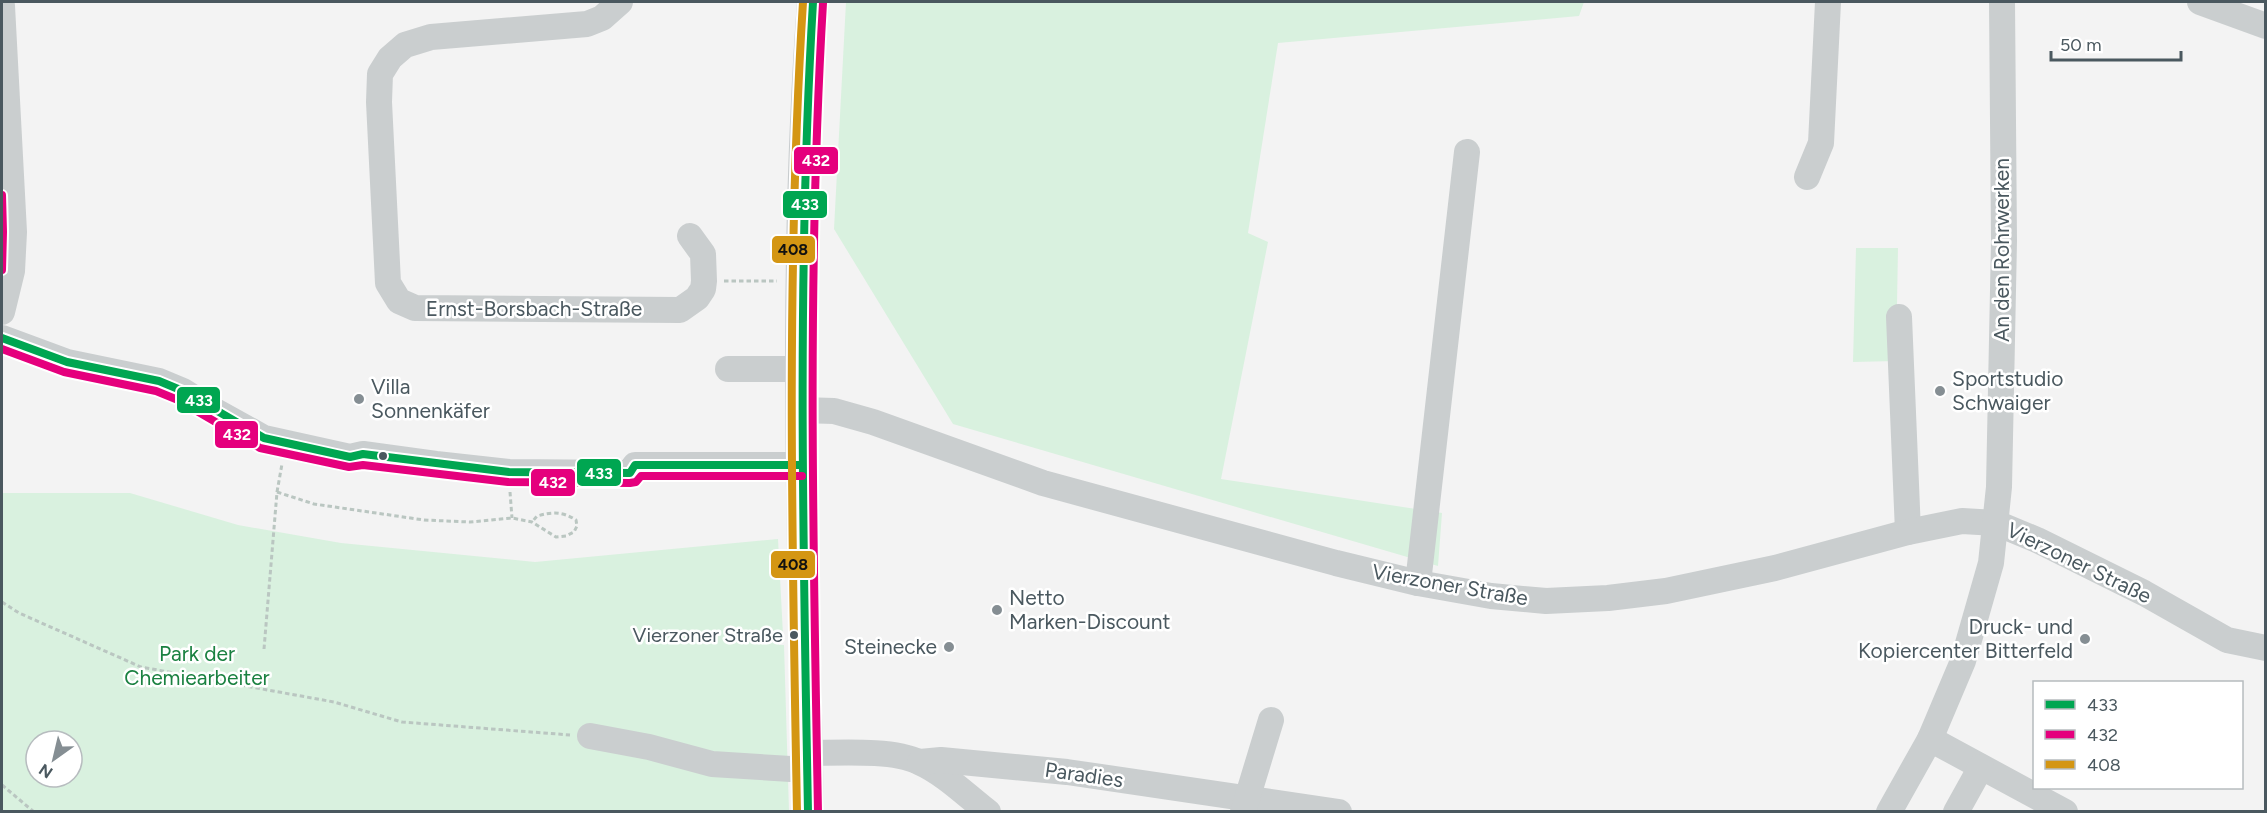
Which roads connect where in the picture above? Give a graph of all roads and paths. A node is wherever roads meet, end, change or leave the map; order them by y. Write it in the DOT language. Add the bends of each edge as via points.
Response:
graph roads {
  1 [pos="620,2"];
  2 [pos="813,2"];
  3 [pos="1828,2"];
  4 [pos="2002,2"];
  5 [pos="2200,2"];
  6 [pos="2,6"];
  7 [pos="2265,26"];
  8 [pos="1467,152"];
  9 [pos="1807,177"];
  10 [pos="690,236"];
  11 [pos="704,281"];
  12 [pos="801,281"];
  13 [pos="2,312"];
  14 [pos="1899,317"];
  15 [pos="2,338"];
  16 [pos="728,369"];
  17 [pos="801,369"];
  18 [pos="801,410"];
  19 [pos="285,444"];
  20 [pos="802,465"];
  21 [pos="278,492"];
  22 [pos="532,522"];
  23 [pos="1996,523"];
  24 [pos="1908,532"];
  25 [pos="1418,583"];
  26 [pos="2,602"];
  27 [pos="2265,648"];
  28 [pos="264,649"];
  29 [pos="1271,720"];
  30 [pos="590,736"];
  31 [pos="1930,739"];
  32 [pos="807,762"];
  33 [pos="920,762"];
  34 [pos="1981,767"];
  35 [pos="2,784"];
  36 [pos="1246,806"];
  37 [pos="34,812"];
  38 [pos="808,812"];
  39 [pos="988,812"];
  40 [pos="1339,812"];
  41 [pos="1889,812"];
  42 [pos="1956,812"];
  43 [pos="2065,812"];
  1 -- 11 [label="street, Ernst-Borsbach-Straße" via="602,18 587,24 431,37 405,45 390,58 380,74 378,102 388,283 399,301 415,308 680,310 697,298"];
  2 -- 12 [label="main road"];
  3 -- 9 [label="street" via="1821,143"];
  4 -- 23 [label="street, An den Rohrwerken" via="2004,241"];
  5 -- 7 [label="street"];
  6 -- 13 [label="street" via="14,232 12,271"];
  8 -- 25 [label="street"];
  10 -- 11 [label="street" via="703,254"];
  11 -- 12 [label="path"];
  12 -- 17 [label="main road"];
  14 -- 24 [label="street"];
  15 -- 19 [label="street" via="67,362 159,381 264,438"];
  16 -- 17 [label="street"];
  17 -- 18 [label="main road"];
  18 -- 20 [label="main road"];
  18 -- 25 [label="street, Vierzoner Straße" via="834,411 1043,483"];
  19 -- 20 [label="street" via="350,457 363,454 509,472 630,473 635,465"];
  19 -- 21 [label="path"];
  20 -- 32 [label="main road"];
  21 -- 22 [label="path" via="314,504 424,520 470,522 512,518"];
  21 -- 28 [label="path"];
  22 -- 22 [label="path" via="556,537 566,536 578,526 567,514 554,512 537,516"];
  23 -- 24 [label="street, Vierzoner Straße" via="1962,521"];
  23 -- 27 [label="street, Vierzoner Straße" via="2144,593 2227,640"];
  23 -- 31 [label="street, An den Rohrwerken" via="1991,563 1963,661"];
  24 -- 25 [label="street, Vierzoner Straße" via="1775,568 1666,591 1608,598 1546,601"];
  26 -- 30 [label="path" via="141,667 334,702 402,722"];
  29 -- 36 [label="street"];
  30 -- 32 [label="street, Paradies" via="712,764"];
  31 -- 34 [label="street"];
  31 -- 41 [label="street, An den Rohrwerken"];
  32 -- 33 [label="street, Paradies" via="902,756"];
  32 -- 38 [label="main road"];
  33 -- 36 [label="street, Paradies" via="941,760 1067,772"];
  33 -- 39 [label="street, Paradies"];
  34 -- 42 [label="street"];
  34 -- 43 [label="street"];
  35 -- 37 [label="path"];
  36 -- 40 [label="street, Paradies"];
}
